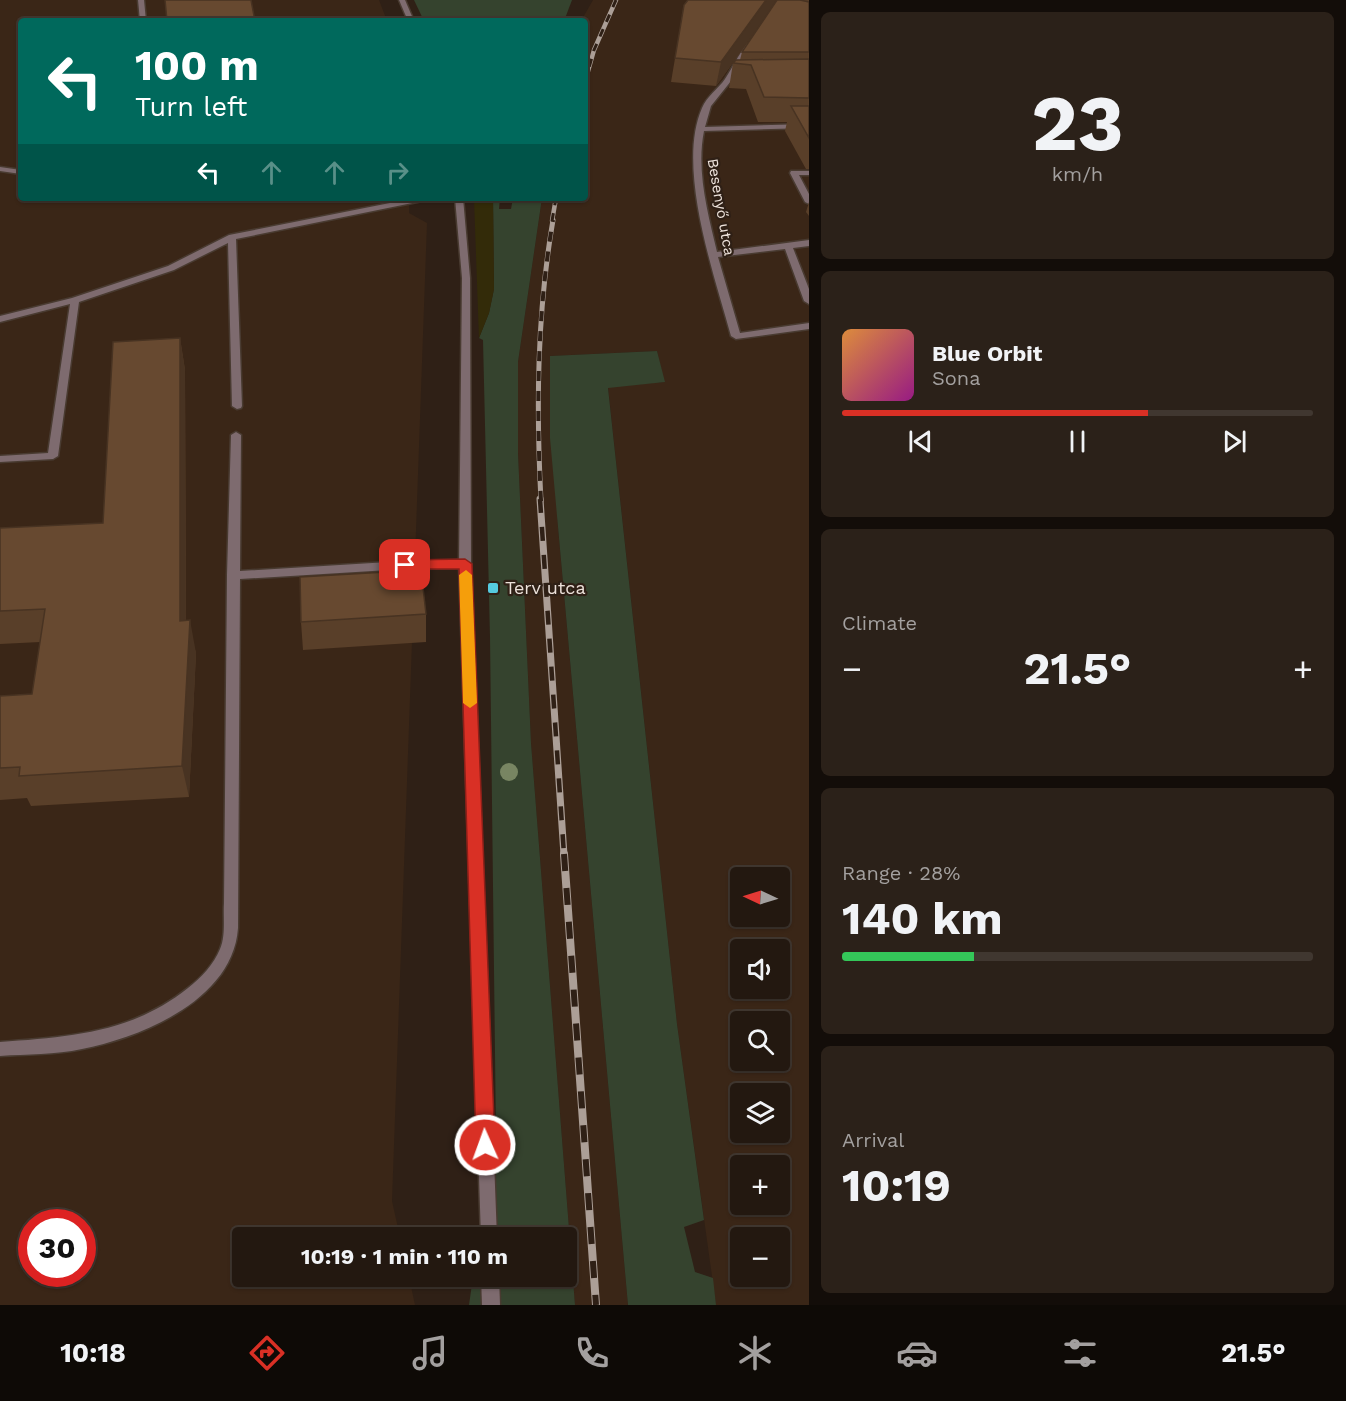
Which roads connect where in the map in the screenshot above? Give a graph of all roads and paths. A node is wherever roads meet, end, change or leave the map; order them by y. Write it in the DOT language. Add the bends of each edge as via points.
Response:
graph roads {
  1 [pos="141,0"];
  2 [pos="402,0"];
  3 [pos="143,18"];
  4 [pos="410,18"];
  5 [pos="752,42"];
  6 [pos="727,80"];
  7 [pos="739,80"];
  8 [pos="809,126"];
  9 [pos="699,129"];
  10 [pos="0,169"];
  11 [pos="18,172"];
  12 [pos="809,173"];
  13 [pos="412,201"];
  14 [pos="459,201"];
  15 [pos="809,202"];
  16 [pos="232,237"];
  17 [pos="809,243"];
  18 [pos="788,246"];
  19 [pos="714,255"];
  20 [pos="75,300"];
  21 [pos="809,301"];
  22 [pos="0,319"];
  23 [pos="809,326"];
  24 [pos="237,406"];
  25 [pos="236,435"];
  26 [pos="0,459"];
  27 [pos="465,564"];
  28 [pos="233,574"];
  29 [pos="0,1050"];
  30 [pos="489,1227"];
  31 [pos="490,1287"];
  32 [pos="491,1305"];
  1 -- 3 [label="street"];
  2 -- 4 [label="street"];
  5 -- 6 [label="street, Besenyő utca"];
  6 -- 7 [label="street"];
  6 -- 9 [label="street, Besenyő utca" via="706,107"];
  8 -- 9 [label="street"];
  9 -- 19 [label="street, Besenyő utca" via="698,178"];
  10 -- 11 [label="street"];
  12 -- 15 [label="street" via="794,173"];
  13 -- 16 [label="street"];
  14 -- 27 [label="street" via="466,278"];
  16 -- 20 [label="street" via="171,268"];
  16 -- 24 [label="street"];
  17 -- 18 [label="street"];
  18 -- 19 [label="street"];
  18 -- 21 [label="street"];
  19 -- 23 [label="street, Besenyő utca" via="736,336"];
  20 -- 22 [label="street"];
  20 -- 26 [label="street" via="53,456"];
  25 -- 28 [label="street"];
  27 -- 28 [label="street"];
  27 -- 30 [label="street"];
  28 -- 29 [label="street" via="231,903 227,951 205,985 140,1024 82,1042"];
  31 -- 32 [label="street"];
}
